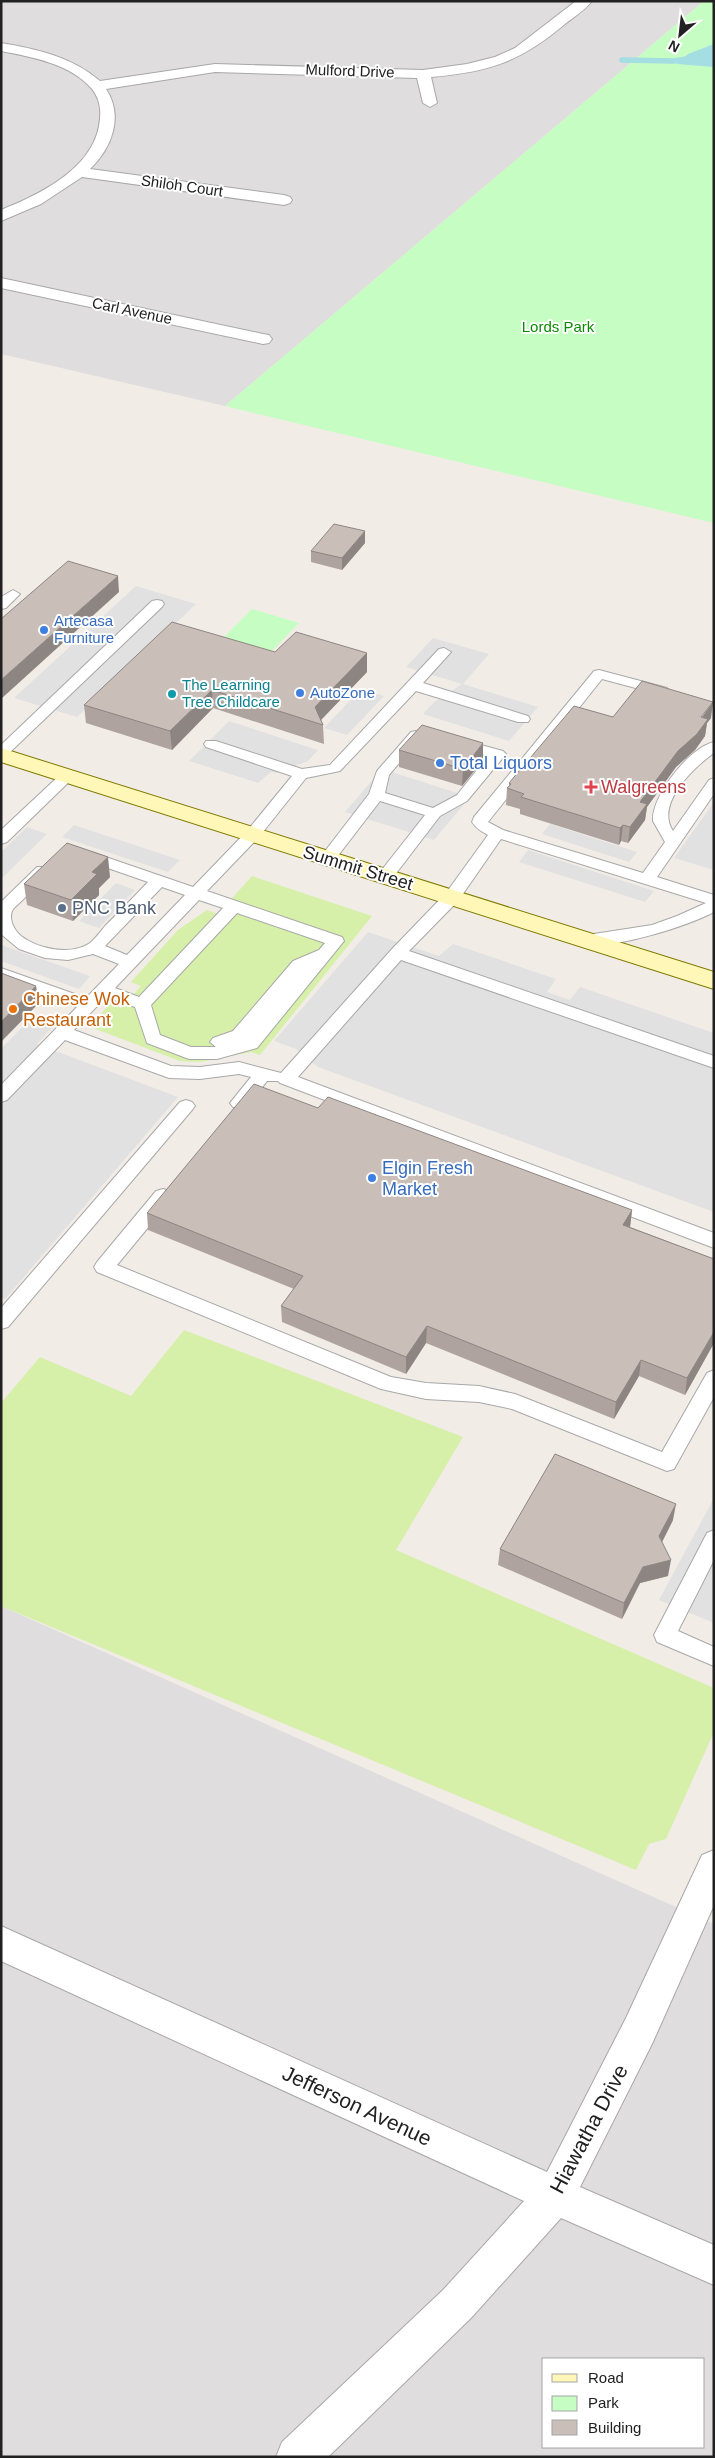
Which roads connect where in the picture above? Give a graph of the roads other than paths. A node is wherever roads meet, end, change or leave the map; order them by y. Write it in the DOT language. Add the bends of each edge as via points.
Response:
graph roads {
  1 [pos="585,1"];
  2 [pos="1,47"];
  3 [pos="423,74"];
  4 [pos="97,86"];
  5 [pos="430,104"];
  6 [pos="79,172"];
  7 [pos="284,200"];
  8 [pos="1,216"];
  9 [pos="1,283"];
  10 [pos="263,339"];
  11 [pos="13,594"];
  12 [pos="157,604"];
  13 [pos="1,605"];
  14 [pos="444,652"];
  15 [pos="413,685"];
  16 [pos="673,694"];
  17 [pos="523,719"];
  18 [pos="429,733"];
  19 [pos="446,738"];
  20 [pos="211,744"];
  21 [pos="714,746"];
  22 [pos="1,754"];
  23 [pos="301,774"];
  24 [pos="67,776"];
  25 [pos="714,784"];
  26 [pos="377,795"];
  27 [pos="435,813"];
  28 [pos="497,833"];
  29 [pos="253,834"];
  30 [pos="1,839"];
  31 [pos="673,841"];
  32 [pos="66,849"];
  33 [pos="328,858"];
  34 [pos="52,863"];
  35 [pos="385,876"];
  36 [pos="647,879"];
  37 [pos="159,880"];
  38 [pos="196,893"];
  39 [pos="452,897"];
  40 [pos="714,900"];
  41 [pos="714,905"];
  42 [pos="234,906"];
  43 [pos="587,940"];
  44 [pos="93,949"];
  45 [pos="326,953"];
  46 [pos="398,953"];
  47 [pos="130,962"];
  48 [pos="1,973"];
  49 [pos="714,981"];
  50 [pos="103,990"];
  51 [pos="142,1004"];
  52 [pos="89,1005"];
  53 [pos="148,1025"];
  54 [pos="61,1032"];
  55 [pos="714,1062"];
  56 [pos="264,1073"];
  57 [pos="286,1079"];
  58 [pos="1,1096"];
  59 [pos="186,1106"];
  60 [pos="227,1118"];
  61 [pos="178,1178"];
  62 [pos="714,1241"];
  63 [pos="1,1322"];
  64 [pos="714,1378"];
  65 [pos="714,1539"];
  66 [pos="714,1657"];
  67 [pos="714,1866"];
  68 [pos="1,1943"];
  69 [pos="556,2195"];
  70 [pos="714,2265"];
  71 [pos="297,2457"];
  1 -- 3 [label="street, Mulford Drive" via="510,56 470,68"];
  2 -- 4 [label="street" via="59,62"];
  3 -- 4 [label="street, Mulford Drive" via="215,68"];
  3 -- 5 [label="street"];
  4 -- 6 [label="street" via="107,107 109,121 105,137"];
  6 -- 7 [label="street, Shiloh Court"];
  6 -- 8 [label="street" via="39,200"];
  9 -- 10 [label="street, Carl Avenue"];
  11 -- 13 [label="lane"];
  12 -- 22 [label="lane"];
  14 -- 15 [label="lane"];
  15 -- 17 [label="lane"];
  15 -- 23 [label="lane" via="335,768"];
  16 -- 28 [label="lane" via="599,674 482,817 482,825"];
  18 -- 26 [label="lane" via="420,731 382,774"];
  19 -- 27 [label="lane" via="498,754 462,798"];
  20 -- 23 [label="lane"];
  21 -- 31 [label="lane" via="694,761 665,800 661,824"];
  22 -- 24 [label="main road, Summit Street"];
  23 -- 29 [label="lane"];
  24 -- 29 [label="main road, Summit Street"];
  24 -- 30 [label="lane"];
  25 -- 31 [label="lane"];
  26 -- 27 [label="lane"];
  26 -- 33 [label="lane"];
  27 -- 35 [label="lane"];
  28 -- 36 [label="lane"];
  28 -- 39 [label="lane"];
  29 -- 33 [label="main road, Summit Street"];
  29 -- 38 [label="lane"];
  31 -- 36 [label="lane"];
  32 -- 37 [label="lane"];
  33 -- 35 [label="main road, Summit Street"];
  34 -- 44 [label="lane" via="5,910 4,930 16,943 46,954 70,955"];
  35 -- 39 [label="main road, Summit Street"];
  36 -- 40 [label="lane"];
  37 -- 38 [label="lane"];
  37 -- 44 [label="lane"];
  38 -- 42 [label="lane"];
  38 -- 47 [label="lane"];
  39 -- 43 [label="main road, Summit Street"];
  39 -- 46 [label="lane"];
  41 -- 43 [label="lane" via="668,927"];
  42 -- 45 [label="lane" via="336,942"];
  42 -- 51 [label="lane"];
  43 -- 49 [label="main road, Summit Street"];
  44 -- 47 [label="lane"];
  45 -- 53 [label="lane" via="298,965 239,1036 225,1042 196,1043"];
  46 -- 55 [label="lane"];
  46 -- 57 [label="lane"];
  47 -- 50 [label="lane"];
  48 -- 52 [label="lane"];
  50 -- 51 [label="lane"];
  50 -- 52 [label="lane"];
  51 -- 53 [label="lane"];
  52 -- 54 [label="lane"];
  54 -- 56 [label="lane" via="169,1072 195,1074 239,1068"];
  54 -- 58 [label="lane"];
  56 -- 57 [label="lane"];
  56 -- 60 [label="lane"];
  57 -- 62 [label="lane"];
  59 -- 63 [label="lane"];
  61 -- 64 [label="lane" via="104,1268 388,1384 426,1391 479,1394 516,1402 667,1463"];
  65 -- 66 [label="lane" via="666,1635"];
  67 -- 69 [label="street, Hiawatha Drive" via="639,2031"];
  68 -- 69 [label="street, Jefferson Avenue"];
  69 -- 70 [label="street, Jefferson Avenue"];
  69 -- 71 [label="street, Hiawatha Drive" via="451,2310"];
}
